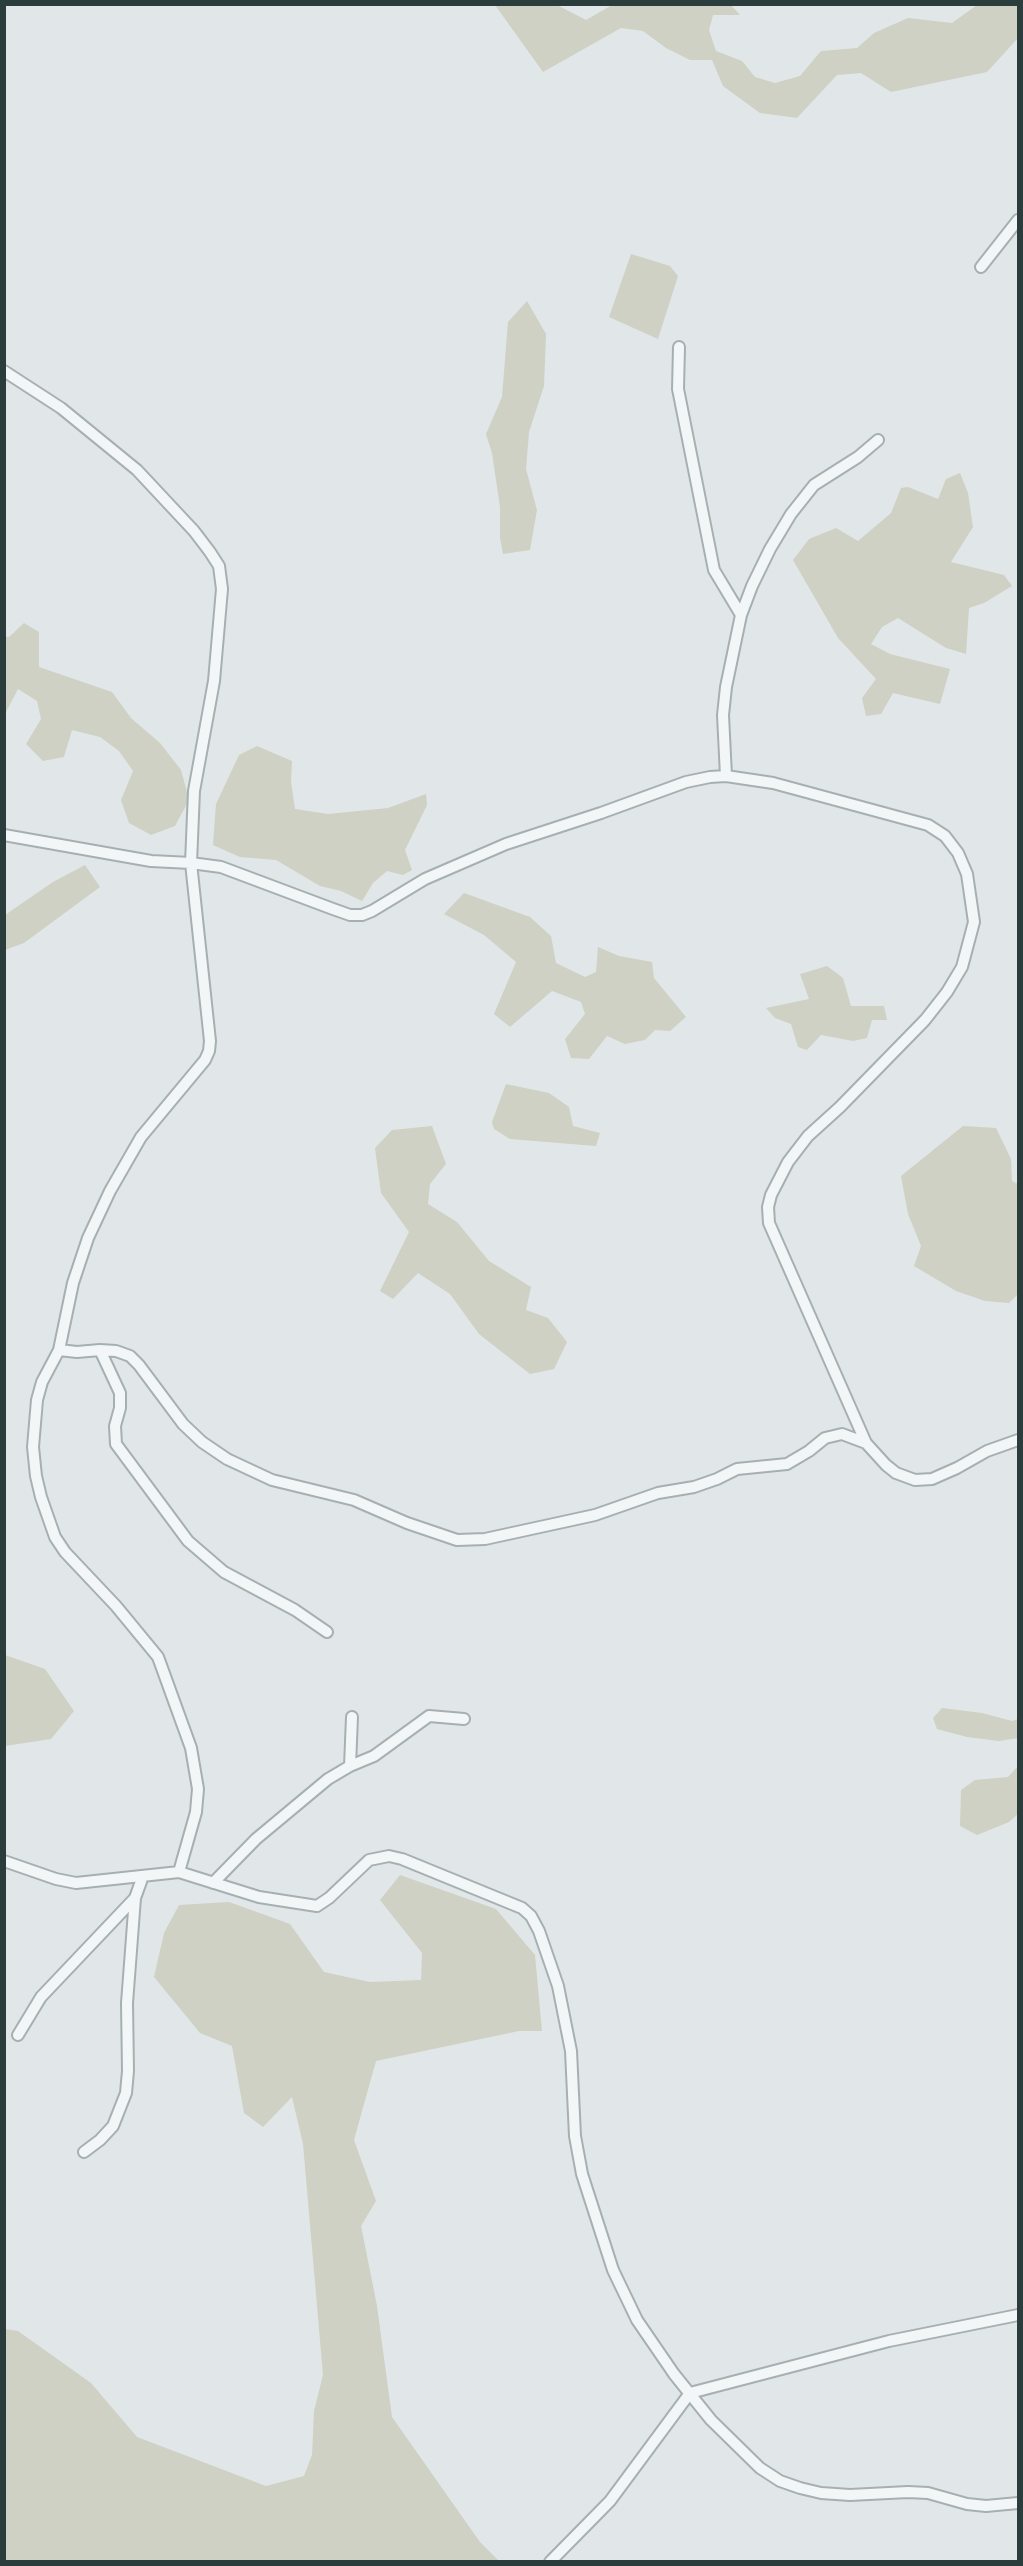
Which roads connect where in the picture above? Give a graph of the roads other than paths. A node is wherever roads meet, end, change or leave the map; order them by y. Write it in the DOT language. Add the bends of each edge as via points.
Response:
graph roads {
  1 [pos="1018,220"];
  2 [pos="981,267"];
  3 [pos="679,347"];
  4 [pos="4,371"];
  5 [pos="878,440"];
  6 [pos="741,615"];
  7 [pos="726,776"];
  8 [pos="4,835"];
  9 [pos="191,863"];
  10 [pos="59,1350"];
  11 [pos="100,1350"];
  12 [pos="1018,1440"];
  13 [pos="866,1443"];
  14 [pos="327,1632"];
  15 [pos="352,1717"];
  16 [pos="464,1719"];
  17 [pos="350,1766"];
  18 [pos="4,1861"];
  19 [pos="179,1872"];
  20 [pos="143,1876"];
  21 [pos="213,1883"];
  22 [pos="135,1898"];
  23 [pos="18,2035"];
  24 [pos="84,2152"];
  25 [pos="1018,2315"];
  26 [pos="690,2393"];
  27 [pos="1018,2503"];
  28 [pos="550,2562"];
  1 -- 2 [label="street"];
  3 -- 6 [label="street" via="678,389 714,570"];
  4 -- 9 [label="street" via="61,408 137,470 194,531 219,566 219,646 194,791"];
  5 -- 6 [label="street" via="858,458 814,485 770,549"];
  6 -- 7 [label="street" via="723,715"];
  7 -- 9 [label="street" via="686,782 506,844 425,879 362,915 333,909 221,867"];
  7 -- 13 [label="street" via="806,791 928,825 945,836 958,853 972,896 974,922 970,943 962,968 947,992 898,1048 808,1136 777,1181 768,1207 769,1223"];
  8 -- 9 [label="street" via="151,861"];
  9 -- 10 [label="street" via="209,1051 141,1137 110,1191 73,1283"];
  10 -- 11 [label="street"];
  10 -- 19 [label="street" via="37,1400 33,1447 36,1476 55,1537 65,1552 158,1657 190,1748 198,1789 196,1812"];
  11 -- 13 [label="street" via="130,1356 183,1424 227,1459 272,1480 354,1500 407,1524 457,1540 484,1539 595,1515 658,1493 694,1487 737,1469 787,1464 825,1438 842,1434"];
  11 -- 14 [label="street" via="120,1393 116,1444 188,1541 224,1572"];
  12 -- 13 [label="street" via="932,1479 915,1480 896,1473"];
  15 -- 17 [label="street"];
  16 -- 17 [label="street" via="429,1716 374,1756"];
  17 -- 21 [label="street" via="291,1808"];
  18 -- 20 [label="street" via="66,1882"];
  19 -- 20 [label="street"];
  19 -- 21 [label="street"];
  20 -- 22 [label="street"];
  21 -- 26 [label="street" via="259,1898 317,1906 369,1860 389,1856 510,1902 531,1916 548,1955 566,2016 572,2051 575,2136 594,2216 613,2271 637,2320"];
  22 -- 23 [label="street" via="41,1997"];
  22 -- 24 [label="street" via="127,2003 126,2093 113,2126"];
  25 -- 26 [label="street" via="889,2341"];
  26 -- 27 [label="street" via="711,2420 760,2468 800,2488 850,2495 928,2493 986,2506"];
  26 -- 28 [label="street" via="610,2501"];
}
